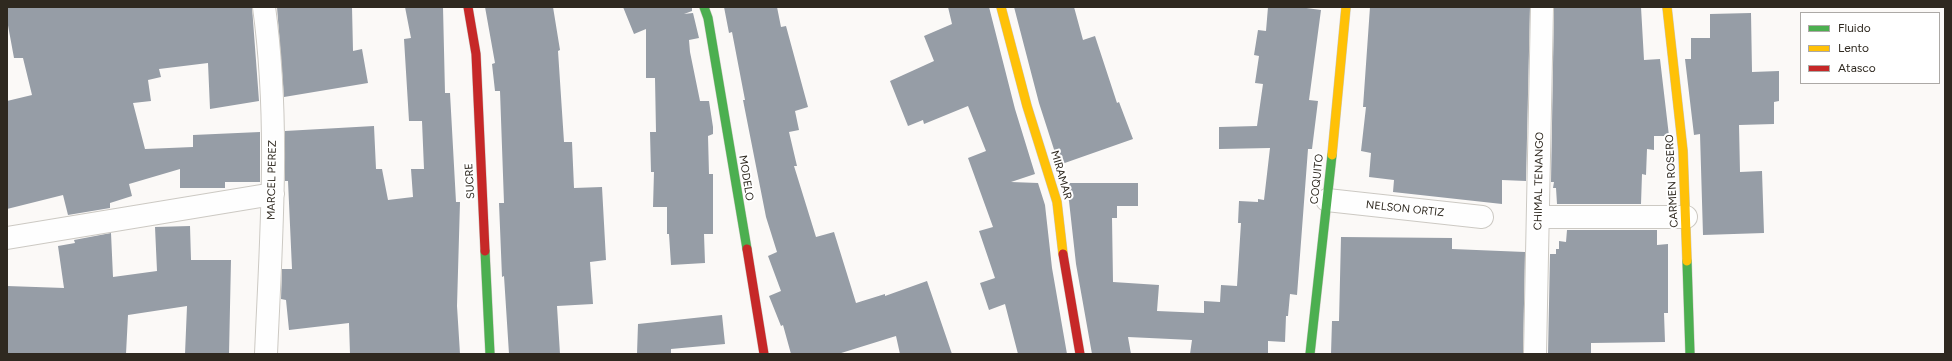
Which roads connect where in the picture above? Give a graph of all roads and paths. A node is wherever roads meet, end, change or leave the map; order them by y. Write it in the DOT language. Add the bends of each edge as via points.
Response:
graph roads {
  1 [pos="264,7"];
  2 [pos="468,7"];
  3 [pos="704,7"];
  4 [pos="1001,7"];
  5 [pos="1346,7"];
  6 [pos="1542,7"];
  7 [pos="1667,7"];
  8 [pos="273,194"];
  9 [pos="1327,200"];
  10 [pos="1686,216"];
  11 [pos="1482,217"];
  12 [pos="1538,217"];
  13 [pos="7,238"];
  14 [pos="266,354"];
  15 [pos="490,354"];
  16 [pos="764,354"];
  17 [pos="1080,354"];
  18 [pos="1310,354"];
  19 [pos="1535,354"];
  20 [pos="1690,354"];
  1 -- 8 [label="street, MARCEL PEREZ" via="272,110"];
  2 -- 15 [label="street, SUCRE" via="476,54"];
  3 -- 16 [label="street, MODELO" via="708,18"];
  4 -- 17 [label="street, MIRAMAR" via="1027,106 1057,202 1064,266"];
  5 -- 9 [label="street, COQUITO"];
  6 -- 12 [label="street, CHIMAL TENANGO"];
  7 -- 10 [label="street, CARMEN ROSERO" via="1683,151"];
  8 -- 13 [label="street"];
  8 -- 14 [label="street, MARCEL PEREZ"];
  9 -- 11 [label="street, NELSON ORTIZ"];
  9 -- 18 [label="street, COQUITO"];
  10 -- 12 [label="street"];
  10 -- 20 [label="street, CARMEN ROSERO"];
  12 -- 19 [label="street, CHIMAL TENANGO"];
}
